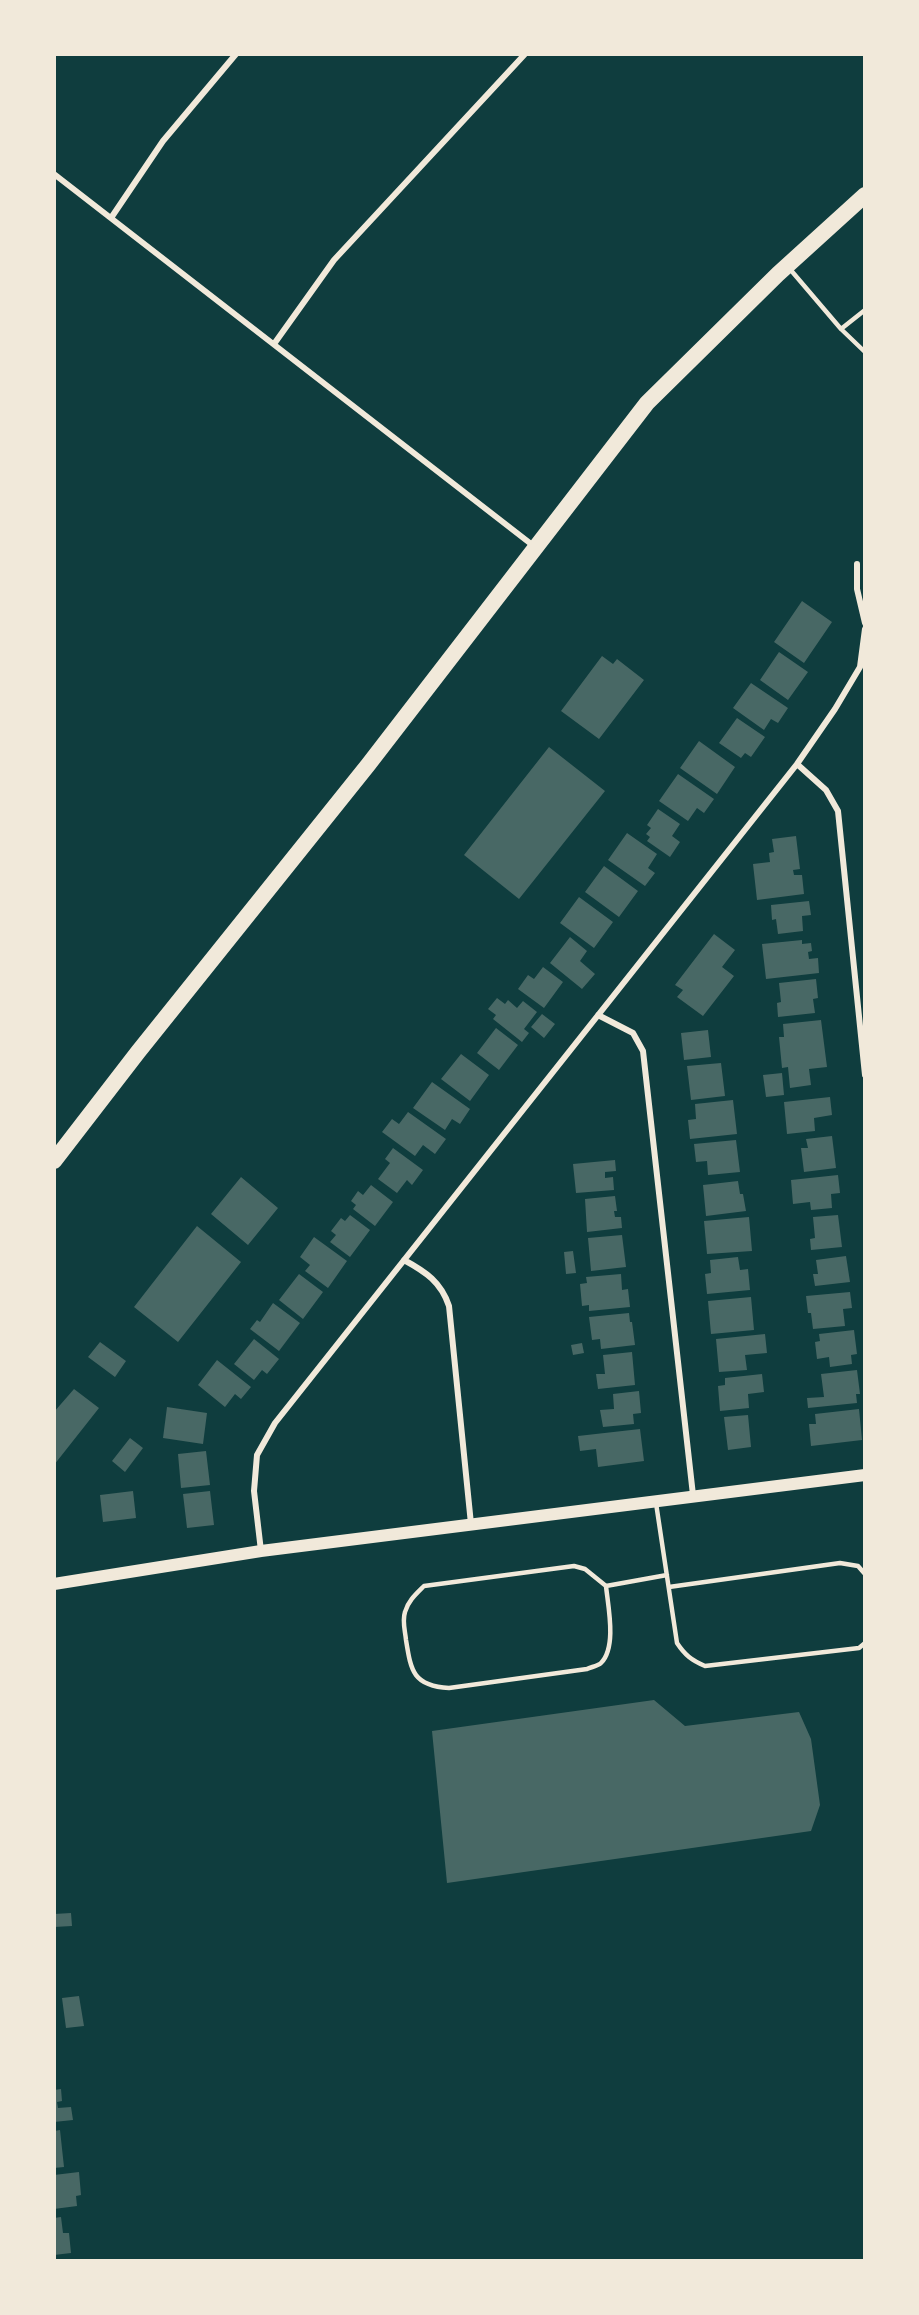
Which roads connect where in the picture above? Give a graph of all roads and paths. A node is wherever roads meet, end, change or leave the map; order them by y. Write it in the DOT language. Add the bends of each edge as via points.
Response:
graph roads {
  1 [pos="236,54"];
  2 [pos="525,54"];
  3 [pos="54,174"];
  4 [pos="865,195"];
  5 [pos="111,218"];
  6 [pos="787,266"];
  7 [pos="865,310"];
  8 [pos="842,329"];
  9 [pos="274,344"];
  10 [pos="865,352"];
  11 [pos="536,548"];
  12 [pos="857,564"];
  13 [pos="865,623"];
  14 [pos="865,629"];
  15 [pos="797,764"];
  16 [pos="598,1015"];
  17 [pos="865,1074"];
  18 [pos="54,1161"];
  19 [pos="404,1260"];
  20 [pos="865,1474"];
  21 [pos="693,1496"];
  22 [pos="655,1500"];
  23 [pos="471,1524"];
  24 [pos="261,1551"];
  25 [pos="865,1574"];
  26 [pos="667,1575"];
  27 [pos="54,1584"];
  28 [pos="606,1586"];
  29 [pos="669,1587"];
  30 [pos="865,1643"];
  1 -- 5 [label="street" via="163,141"];
  2 -- 9 [label="street" via="334,260"];
  3 -- 5 [label="street"];
  4 -- 6 [label="highway"];
  5 -- 9 [label="street"];
  6 -- 8 [label="lane"];
  6 -- 11 [label="highway" via="647,403"];
  7 -- 8 [label="lane"];
  8 -- 10 [label="lane"];
  9 -- 11 [label="street"];
  11 -- 18 [label="highway"];
  12 -- 13 [label="street" via="857,589"];
  14 -- 15 [label="street" via="860,667"];
  15 -- 16 [label="street"];
  15 -- 17 [label="street" via="826,790 838,811"];
  16 -- 19 [label="street"];
  16 -- 21 [label="street" via="633,1033 643,1051"];
  19 -- 23 [label="street" via="444,1291 449,1306"];
  19 -- 24 [label="street" via="275,1423 257,1455 254,1491"];
  20 -- 21 [label="main road"];
  21 -- 22 [label="main road"];
  22 -- 23 [label="main road"];
  22 -- 26 [label="lane"];
  23 -- 24 [label="main road"];
  24 -- 27 [label="main road"];
  25 -- 29 [label="lane" via="858,1566 840,1563"];
  26 -- 28 [label="lane"];
  26 -- 29 [label="lane"];
  28 -- 28 [label="lane" via="585,1569 574,1566 424,1586 409,1601 403,1621 410,1666 417,1679 434,1687 449,1688 587,1669 601,1662 608,1648 611,1629"];
  29 -- 30 [label="lane" via="677,1643 684,1654 705,1666 859,1648"];
}
